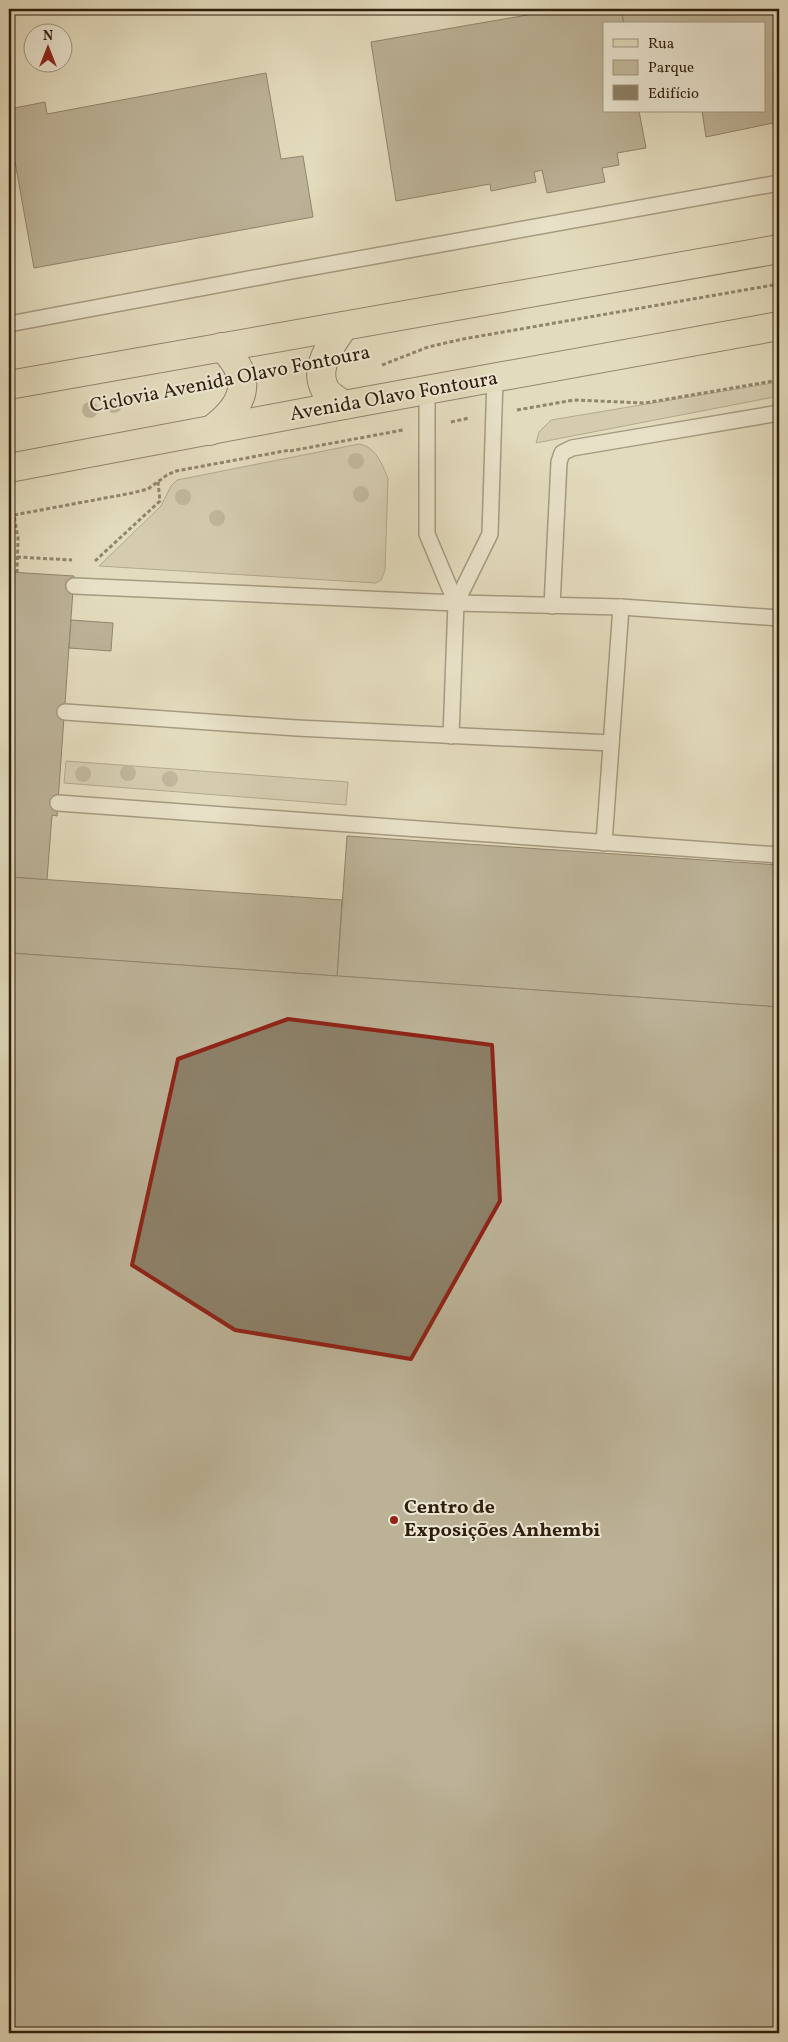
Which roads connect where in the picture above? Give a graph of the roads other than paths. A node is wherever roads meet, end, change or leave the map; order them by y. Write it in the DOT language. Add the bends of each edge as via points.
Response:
graph roads {
  1 [pos="779,184"];
  2 [pos="779,249"];
  3 [pos="9,324"];
  4 [pos="344,326"];
  5 [pos="779,326"];
  6 [pos="222,347"];
  7 [pos="495,378"];
  8 [pos="9,385"];
  9 [pos="427,390"];
  10 [pos="344,405"];
  11 [pos="779,413"];
  12 [pos="209,432"];
  13 [pos="9,468"];
  14 [pos="74,586"];
  15 [pos="456,604"];
  16 [pos="552,606"];
  17 [pos="621,607"];
  18 [pos="779,618"];
  19 [pos="65,712"];
  20 [pos="451,736"];
  21 [pos="611,743"];
  22 [pos="58,803"];
  23 [pos="604,843"];
  24 [pos="779,855"];
  1 -- 3 [label="lane"];
  2 -- 4 [label="main road"];
  4 -- 6 [label="main road"];
  4 -- 10 [label="main road" via="322,364 324,388"];
  5 -- 7 [label="main road, Avenida Olavo Fontoura"];
  6 -- 8 [label="main road"];
  6 -- 12 [label="main road" via="235,360 242,395 235,409"];
  7 -- 9 [label="main road, Avenida Olavo Fontoura"];
  7 -- 15 [label="lane" via="490,534"];
  9 -- 10 [label="main road, Avenida Olavo Fontoura"];
  9 -- 15 [label="lane" via="427,534"];
  10 -- 12 [label="main road, Avenida Olavo Fontoura"];
  11 -- 16 [label="lane" via="572,448 562,453"];
  12 -- 13 [label="main road, Avenida Olavo Fontoura"];
  14 -- 15 [label="lane"];
  15 -- 16 [label="lane"];
  15 -- 20 [label="lane"];
  16 -- 17 [label="lane"];
  17 -- 18 [label="lane"];
  17 -- 21 [label="lane"];
  19 -- 20 [label="lane"];
  20 -- 21 [label="lane"];
  21 -- 23 [label="lane"];
  22 -- 23 [label="lane"];
  23 -- 24 [label="lane"];
}
